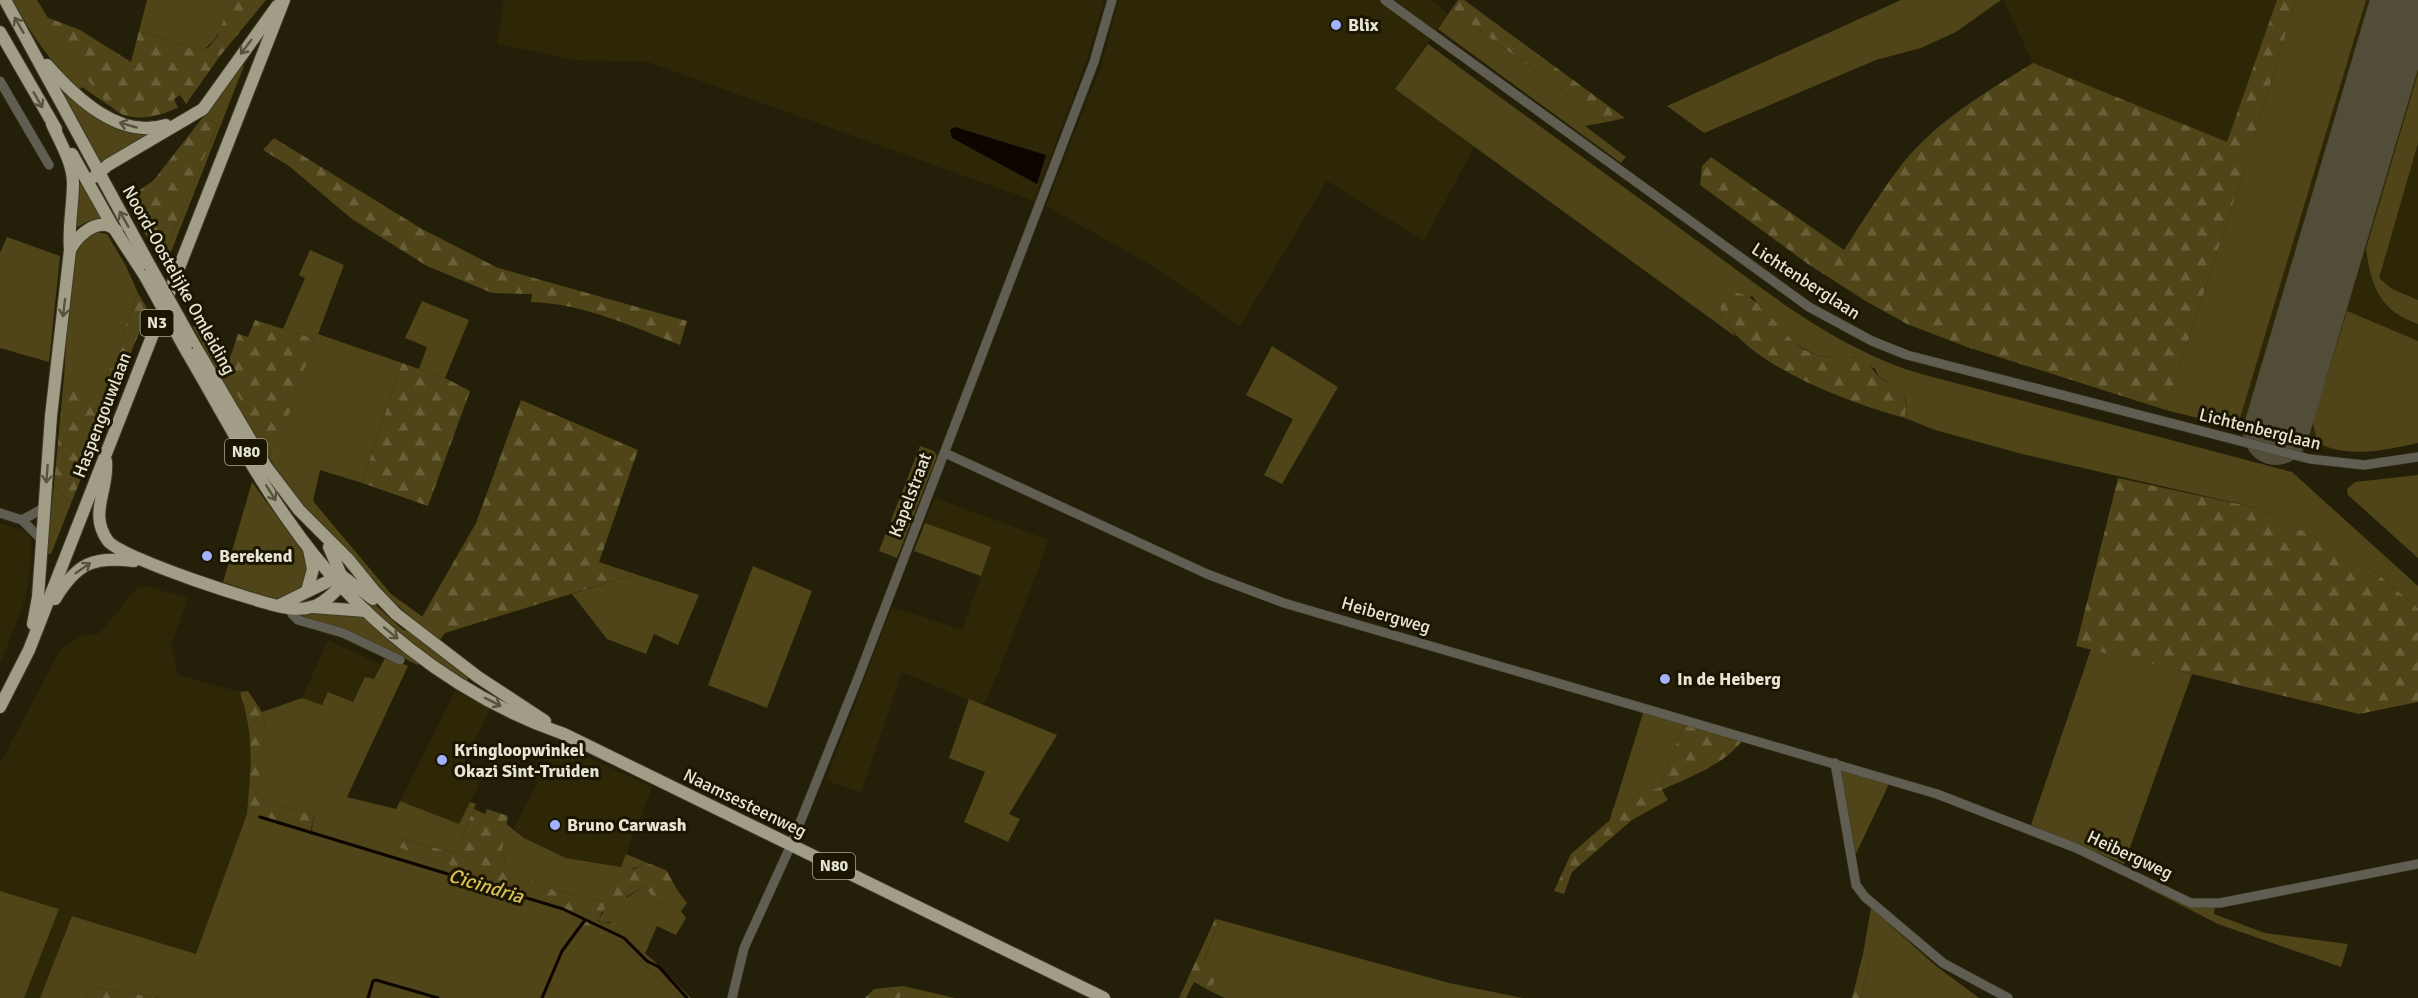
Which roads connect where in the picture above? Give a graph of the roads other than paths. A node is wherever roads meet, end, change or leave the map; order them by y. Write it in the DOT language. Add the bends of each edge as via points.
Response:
graph roads {
  1 [pos="5,0"];
  2 [pos="283,0"];
  3 [pos="1112,0"];
  4 [pos="1385,0"];
  5 [pos="0,32"];
  6 [pos="32,47"];
  7 [pos="0,81"];
  8 [pos="203,109"];
  9 [pos="52,124"];
  10 [pos="49,165"];
  11 [pos="99,172"];
  12 [pos="88,182"];
  13 [pos="113,227"];
  14 [pos="70,249"];
  15 [pos="148,271"];
  16 [pos="190,347"];
  17 [pos="945,453"];
  18 [pos="105,457"];
  19 [pos="2418,457"];
  20 [pos="44,508"];
  21 [pos="299,510"];
  22 [pos="0,513"];
  23 [pos="22,520"];
  24 [pos="41,539"];
  25 [pos="309,548"];
  26 [pos="349,560"];
  27 [pos="141,562"];
  28 [pos="339,579"];
  29 [pos="308,591"];
  30 [pos="286,605"];
  31 [pos="313,607"];
  32 [pos="366,610"];
  33 [pos="396,614"];
  34 [pos="29,650"];
  35 [pos="400,660"];
  36 [pos="0,707"];
  37 [pos="564,734"];
  38 [pos="1835,763"];
  39 [pos="791,845"];
  40 [pos="2418,864"];
  41 [pos="732,998"];
  42 [pos="1104,998"];
  43 [pos="2008,998"];
  6 -- 1 [label="main road, Noord-Oostelijke Omleiding / N80, one-way"];
  2 -- 8 [label="main road, one-way"];
  2 -- 18 [label="main road, Haspengouwlaan / N3"];
  3 -- 17 [label="street, Kapelstraat" via="1090,71"];
  4 -- 19 [label="street, Lichtenberglaan" via="1809,307 1872,341 1943,366 2310,459 2364,465"];
  5 -- 9 [label="main road, Noord-Oostelijke Omleiding / N80, one-way"];
  8 -- 6 [label="main road, one-way" via="154,129 129,127 82,99"];
  6 -- 11 [label="main road, Noord-Oostelijke Omleiding / N80"];
  7 -- 10 [label="street"];
  8 -- 11 [label="main road"];
  9 -- 12 [label="main road, Noord-Oostelijke Omleiding / N80"];
  9 -- 14 [label="main road" via="72,170"];
  11 -- 12 [label="main road"];
  15 -- 11 [label="main road, Noord-Oostelijke Omleiding / N80, one-way"];
  12 -- 13 [label="main road, Noord-Oostelijke Omleiding / N80"];
  13 -- 14 [label="main road" via="97,226 82,232"];
  13 -- 15 [label="main road, N80"];
  14 -- 20 [label="main road, one-way"];
  15 -- 16 [label="main road, Noord-Oostelijke Omleiding / N80, bridge"];
  16 -- 21 [label="main road, Noord-Oostelijke Omleiding / N80" via="267,468"];
  16 -- 25 [label="main road, Noord-Oostelijke Omleiding / N80, one-way" via="277,504"];
  17 -- 38 [label="street, Heibergweg" via="1255,593"];
  17 -- 39 [label="street, Kapelstraat"];
  18 -- 27 [label="main road" via="107,473 98,502 102,529 117,549"];
  18 -- 34 [label="main road, Haspengouwlaan / N3"];
  20 -- 23 [label="street"];
  20 -- 24 [label="main road"];
  21 -- 26 [label="main road, Noord-Oostelijke Omleiding / N80"];
  21 -- 28 [label="main road" via="330,549"];
  22 -- 23 [label="street"];
  23 -- 24 [label="street"];
  24 -- 34 [label="main road" via="38,597"];
  25 -- 28 [label="main road, Noord-Oostelijke Omleiding / N80"];
  25 -- 29 [label="main road" via="313,569"];
  26 -- 33 [label="main road, Naamsesteenweg / N80"];
  27 -- 30 [label="main road"];
  34 -- 27 [label="main road, one-way" via="68,578 93,560"];
  28 -- 29 [label="main road"];
  28 -- 31 [label="main road"];
  28 -- 32 [label="main road, Naamsesteenweg / N80"];
  28 -- 33 [label="main road"];
  29 -- 30 [label="main road"];
  30 -- 31 [label="main road"];
  30 -- 35 [label="street" via="298,620 343,633"];
  31 -- 32 [label="main road"];
  32 -- 37 [label="main road, Naamsesteenweg / N80, one-way" via="428,663 467,688 540,726"];
  33 -- 37 [label="main road, Naamsesteenweg / N80" via="478,677"];
  34 -- 36 [label="main road, Haspengouwlaan / N3"];
  37 -- 39 [label="main road, Naamsesteenweg / N80"];
  38 -- 40 [label="street, Heibergweg" via="1937,794 2011,822 2191,903 2220,903"];
  38 -- 43 [label="street" via="1856,885 1864,897 1943,963"];
  39 -- 41 [label="street, Kapelstraat" via="744,948"];
  39 -- 42 [label="main road, Naamsesteenweg / N80"];
}
